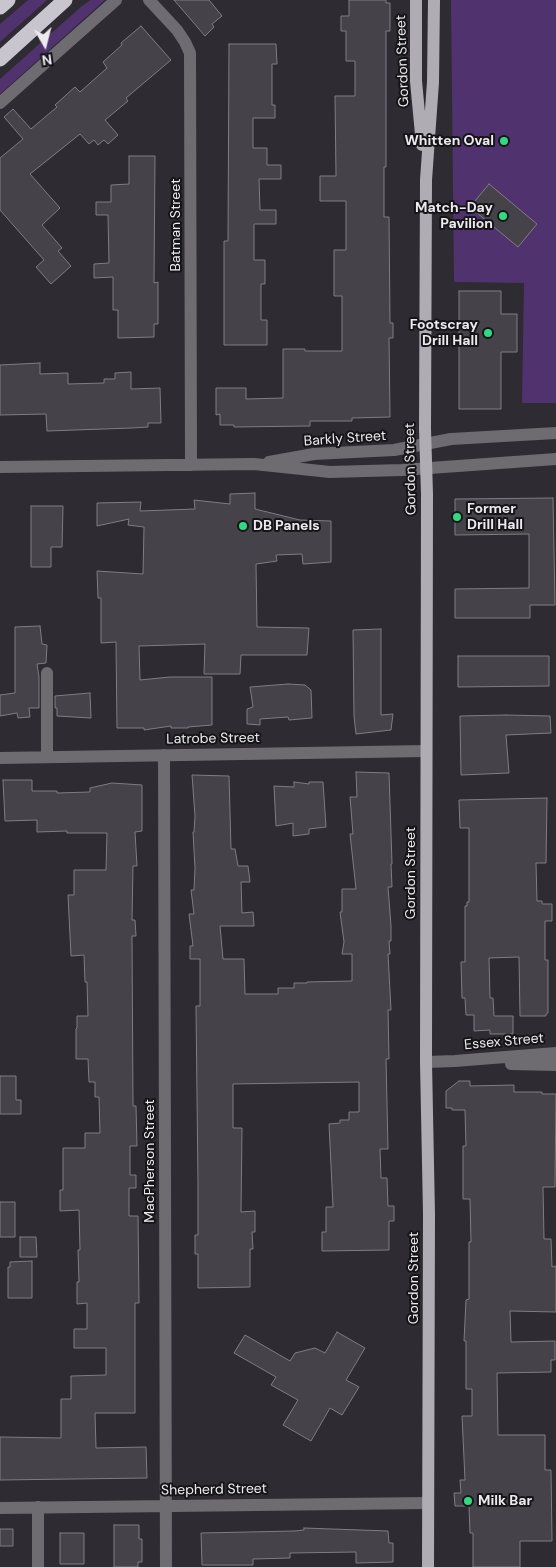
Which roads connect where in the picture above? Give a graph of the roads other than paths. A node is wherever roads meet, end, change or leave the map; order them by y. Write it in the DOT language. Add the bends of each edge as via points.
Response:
graph roads {
  1 [pos="8,0"];
  2 [pos="65,0"];
  3 [pos="116,0"];
  4 [pos="149,0"];
  5 [pos="416,0"];
  6 [pos="434,0"];
  7 [pos="0,7"];
  8 [pos="0,59"];
  9 [pos="0,103"];
  10 [pos="426,180"];
  11 [pos="556,432"];
  12 [pos="425,444"];
  13 [pos="556,459"];
  14 [pos="254,464"];
  15 [pos="191,465"];
  16 [pos="0,467"];
  17 [pos="426,468"];
  18 [pos="47,673"];
  19 [pos="426,751"];
  20 [pos="164,755"];
  21 [pos="47,757"];
  22 [pos="0,758"];
  23 [pos="556,1053"];
  24 [pos="455,1061"];
  25 [pos="426,1062"];
  26 [pos="556,1065"];
  27 [pos="428,1503"];
  28 [pos="166,1506"];
  29 [pos="38,1507"];
  30 [pos="0,1508"];
  31 [pos="38,1567"];
  32 [pos="166,1567"];
  33 [pos="428,1567"];
  1 -- 7 [label="highway"];
  2 -- 8 [label="highway"];
  3 -- 9 [label="street"];
  4 -- 15 [label="street, Batman Street" via="177,30 190,53"];
  5 -- 10 [label="main road, Gordon Street" via="416,81"];
  6 -- 10 [label="main road, Gordon Street" via="433,82"];
  10 -- 12 [label="main road, Gordon Street"];
  11 -- 12 [label="street, Barkly Street" via="485,435"];
  12 -- 14 [label="street, Barkly Street" via="394,450 314,454"];
  12 -- 17 [label="main road, Gordon Street"];
  13 -- 17 [label="street, Barkly Street"];
  14 -- 15 [label="street, Barkly Street"];
  14 -- 17 [label="street, Barkly Street" via="330,472"];
  15 -- 16 [label="street, Barkly Street"];
  17 -- 19 [label="main road, Gordon Street"];
  18 -- 21 [label="street"];
  19 -- 20 [label="street, Latrobe Street"];
  19 -- 25 [label="main road, Gordon Street"];
  20 -- 21 [label="street, Latrobe Street"];
  20 -- 28 [label="street, MacPherson Street"];
  21 -- 22 [label="street, Latrobe Street"];
  23 -- 24 [label="street, Essex Street"];
  24 -- 25 [label="street, Essex Street"];
  24 -- 26 [label="street, Essex Street"];
  25 -- 27 [label="main road, Gordon Street"];
  27 -- 28 [label="street, Shepherd Street"];
  27 -- 33 [label="main road, Gordon Street"];
  28 -- 29 [label="street, Shepherd Street"];
  28 -- 32 [label="street, MacPherson Street"];
  29 -- 30 [label="street, Shepherd Street"];
  29 -- 31 [label="street"];
}
